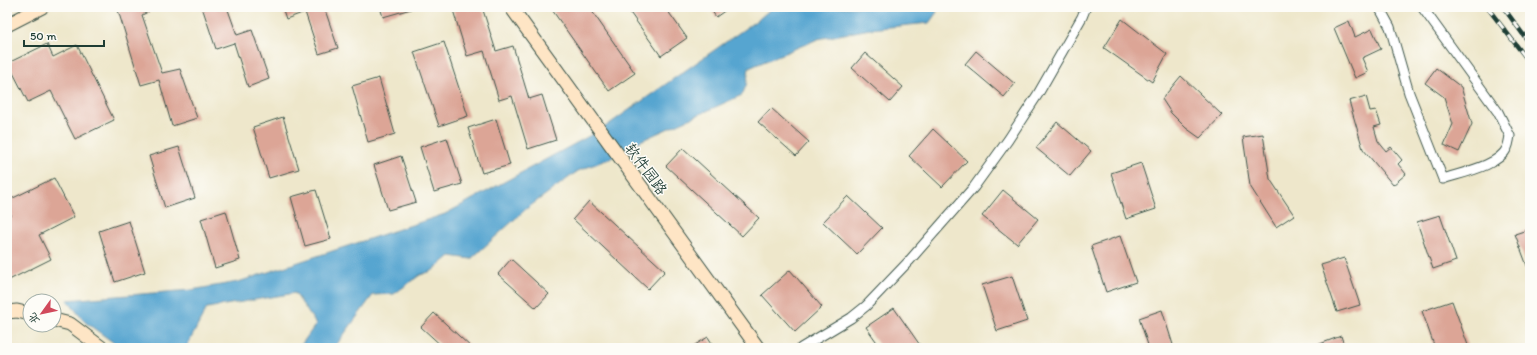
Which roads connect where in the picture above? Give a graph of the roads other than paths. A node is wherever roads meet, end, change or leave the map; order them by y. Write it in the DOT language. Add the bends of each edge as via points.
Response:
graph roads {
  1 [pos="42,7"];
  2 [pos="510,7"];
  3 [pos="1086,7"];
  4 [pos="1379,7"];
  5 [pos="1422,7"];
  6 [pos="7,25"];
  7 [pos="7,312"];
  8 [pos="22,312"];
  9 [pos="62,322"];
  10 [pos="102,348"];
  11 [pos="758,348"];
  12 [pos="802,348"];
  1 -- 6 [label="main road"];
  2 -- 11 [label="main road, 软件园路"];
  3 -- 12 [label="street" via="1038,94 974,187 866,306"];
  4 -- 5 [label="street" via="1390,27 1409,92 1443,179 1500,158 1507,148 1510,136 1498,112"];
  7 -- 8 [label="main road"];
  9 -- 10 [label="main road" via="70,324"];
}
